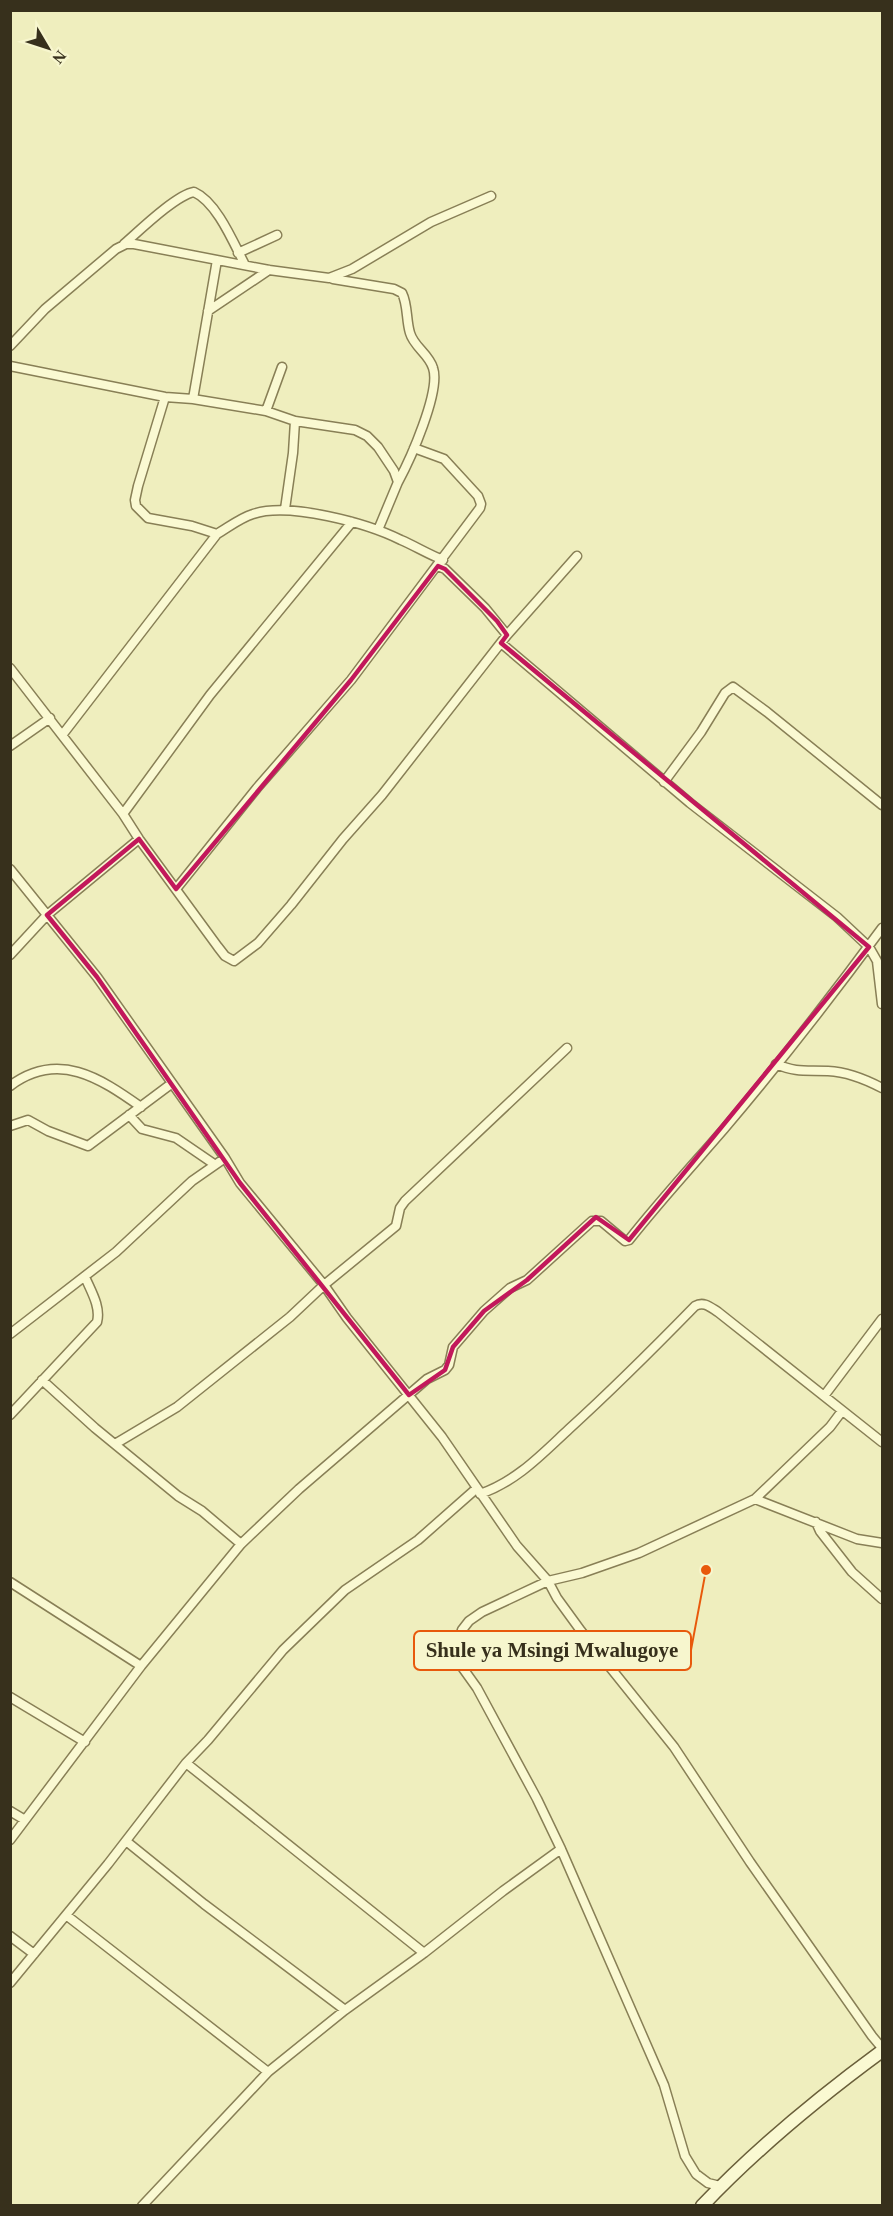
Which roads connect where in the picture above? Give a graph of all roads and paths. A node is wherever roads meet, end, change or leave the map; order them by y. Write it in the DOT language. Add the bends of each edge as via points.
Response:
graph roads {
  1 [pos="491,196"];
  2 [pos="277,235"];
  3 [pos="123,246"];
  4 [pos="238,253"];
  5 [pos="217,260"];
  6 [pos="245,265"];
  7 [pos="269,270"];
  8 [pos="329,278"];
  9 [pos="208,311"];
  10 [pos="10,346"];
  11 [pos="10,366"];
  12 [pos="282,367"];
  13 [pos="165,397"];
  14 [pos="194,399"];
  15 [pos="266,411"];
  16 [pos="295,422"];
  17 [pos="414,448"];
  18 [pos="398,482"];
  19 [pos="285,509"];
  20 [pos="352,522"];
  21 [pos="378,530"];
  22 [pos="217,534"];
  23 [pos="577,556"];
  24 [pos="440,563"];
  25 [pos="507,635"];
  26 [pos="501,643"];
  27 [pos="10,668"];
  28 [pos="50,718"];
  29 [pos="63,734"];
  30 [pos="10,746"];
  31 [pos="664,782"];
  32 [pos="882,805"];
  33 [pos="123,814"];
  34 [pos="139,839"];
  35 [pos="10,869"];
  36 [pos="176,889"];
  37 [pos="47,915"];
  38 [pos="882,928"];
  39 [pos="869,947"];
  40 [pos="10,955"];
  41 [pos="882,1004"];
  42 [pos="567,1048"];
  43 [pos="776,1064"];
  44 [pos="171,1084"];
  45 [pos="10,1086"];
  46 [pos="882,1088"];
  47 [pos="141,1107"];
  48 [pos="129,1115"];
  49 [pos="10,1126"];
  50 [pos="225,1158"];
  51 [pos="214,1164"];
  52 [pos="85,1277"];
  53 [pos="324,1285"];
  54 [pos="882,1319"];
  55 [pos="10,1334"];
  56 [pos="42,1380"];
  57 [pos="409,1395"];
  58 [pos="824,1396"];
  59 [pos="842,1411"];
  60 [pos="10,1415"];
  61 [pos="882,1442"];
  62 [pos="115,1444"];
  63 [pos="479,1491"];
  64 [pos="755,1499"];
  65 [pos="816,1522"];
  66 [pos="241,1544"];
  67 [pos="882,1544"];
  68 [pos="10,1581"];
  69 [pos="548,1581"];
  70 [pos="882,1599"];
  71 [pos="141,1666"];
  72 [pos="10,1697"];
  73 [pos="85,1742"];
  74 [pos="186,1763"];
  75 [pos="10,1811"];
  76 [pos="25,1820"];
  77 [pos="10,1840"];
  78 [pos="126,1841"];
  79 [pos="561,1849"];
  80 [pos="66,1915"];
  81 [pos="10,1936"];
  82 [pos="424,1953"];
  83 [pos="34,1954"];
  84 [pos="10,1983"];
  85 [pos="345,2010"];
  86 [pos="882,2049"];
  87 [pos="268,2072"];
  88 [pos="720,2186"];
  89 [pos="142,2205"];
  90 [pos="702,2205"];
  1 -- 8 [label="street" via="431,222 352,269"];
  2 -- 4 [label="street"];
  3 -- 4 [label="street" via="187,193 194,192 214,209"];
  3 -- 5 [label="street" via="134,244"];
  3 -- 10 [label="street" via="45,309"];
  4 -- 6 [label="street"];
  5 -- 6 [label="street"];
  5 -- 9 [label="street"];
  6 -- 7 [label="street"];
  7 -- 8 [label="street"];
  7 -- 9 [label="street"];
  8 -- 17 [label="street" via="399,290 404,296 411,338 434,370 433,388"];
  9 -- 14 [label="street"];
  11 -- 13 [label="street"];
  12 -- 15 [label="street"];
  13 -- 14 [label="street"];
  13 -- 22 [label="street" via="138,486 136,506 150,519"];
  14 -- 15 [label="street"];
  15 -- 16 [label="street"];
  16 -- 18 [label="street" via="363,433 378,447"];
  16 -- 19 [label="street"];
  17 -- 18 [label="street"];
  17 -- 24 [label="street" via="444,459 481,500 480,508"];
  18 -- 21 [label="street"];
  19 -- 20 [label="street"];
  19 -- 22 [label="street" via="253,514"];
  20 -- 21 [label="street"];
  20 -- 33 [label="street" via="210,695"];
  21 -- 24 [label="street"];
  22 -- 29 [label="street"];
  23 -- 25 [label="street"];
  24 -- 25 [label="street"];
  24 -- 36 [label="street" via="351,680"];
  25 -- 26 [label="street"];
  26 -- 31 [label="street"];
  26 -- 36 [label="street" via="382,795 291,905 240,959 234,961 225,956"];
  27 -- 28 [label="street"];
  28 -- 29 [label="street"];
  28 -- 30 [label="street"];
  29 -- 33 [label="street"];
  31 -- 32 [label="street" via="733,687"];
  31 -- 39 [label="street" via="837,917"];
  33 -- 34 [label="street"];
  34 -- 36 [label="street"];
  34 -- 37 [label="street"];
  35 -- 37 [label="street"];
  37 -- 40 [label="street"];
  37 -- 44 [label="street" via="97,977"];
  38 -- 39 [label="street"];
  39 -- 41 [label="street" via="879,968"];
  39 -- 43 [label="street"];
  42 -- 53 [label="street" via="405,1201 396,1226"];
  43 -- 46 [label="street" via="795,1071 846,1073"];
  43 -- 57 [label="street" via="629,1240 625,1241 601,1221 592,1221 527,1280 510,1288 484,1311 453,1347 445,1370"];
  44 -- 47 [label="street"];
  44 -- 50 [label="street"];
  45 -- 47 [label="street" via="35,1071 82,1072 110,1085"];
  47 -- 48 [label="street"];
  48 -- 49 [label="street" via="88,1146 30,1120"];
  48 -- 51 [label="street" via="142,1129 176,1138"];
  50 -- 51 [label="street"];
  50 -- 53 [label="street" via="240,1183"];
  51 -- 52 [label="street"];
  52 -- 55 [label="street"];
  52 -- 56 [label="street" via="96,1302 97,1322"];
  53 -- 57 [label="street"];
  53 -- 62 [label="street" via="177,1407"];
  54 -- 58 [label="street"];
  56 -- 60 [label="street"];
  56 -- 62 [label="street"];
  57 -- 63 [label="street"];
  57 -- 66 [label="street"];
  58 -- 59 [label="street"];
  58 -- 63 [label="street" via="718,1312 700,1304 524,1470 508,1482"];
  59 -- 61 [label="street"];
  59 -- 64 [label="street"];
  62 -- 66 [label="street"];
  63 -- 69 [label="street" via="517,1546"];
  63 -- 74 [label="street" via="418,1540 345,1590 320,1613"];
  64 -- 65 [label="street"];
  64 -- 69 [label="street" via="639,1553"];
  65 -- 67 [label="street" via="857,1539"];
  65 -- 70 [label="street" via="852,1572"];
  66 -- 71 [label="street"];
  68 -- 71 [label="street"];
  69 -- 79 [label="street" via="469,1621 456,1651 457,1660 477,1688"];
  69 -- 86 [label="street" via="581,1631 674,1747"];
  71 -- 73 [label="street"];
  72 -- 73 [label="street"];
  73 -- 76 [label="street"];
  74 -- 78 [label="street"];
  74 -- 82 [label="street"];
  75 -- 76 [label="street"];
  76 -- 77 [label="street"];
  78 -- 80 [label="street"];
  78 -- 85 [label="street"];
  79 -- 82 [label="street"];
  79 -- 88 [label="street" via="664,2085 685,2156 696,2174"];
  80 -- 83 [label="street"];
  80 -- 87 [label="street"];
  81 -- 83 [label="street"];
  82 -- 85 [label="street"];
  83 -- 84 [label="street"];
  85 -- 87 [label="street"];
  86 -- 88 [label="street" via="814,2102"];
  87 -- 89 [label="street"];
  88 -- 90 [label="street"];
}
